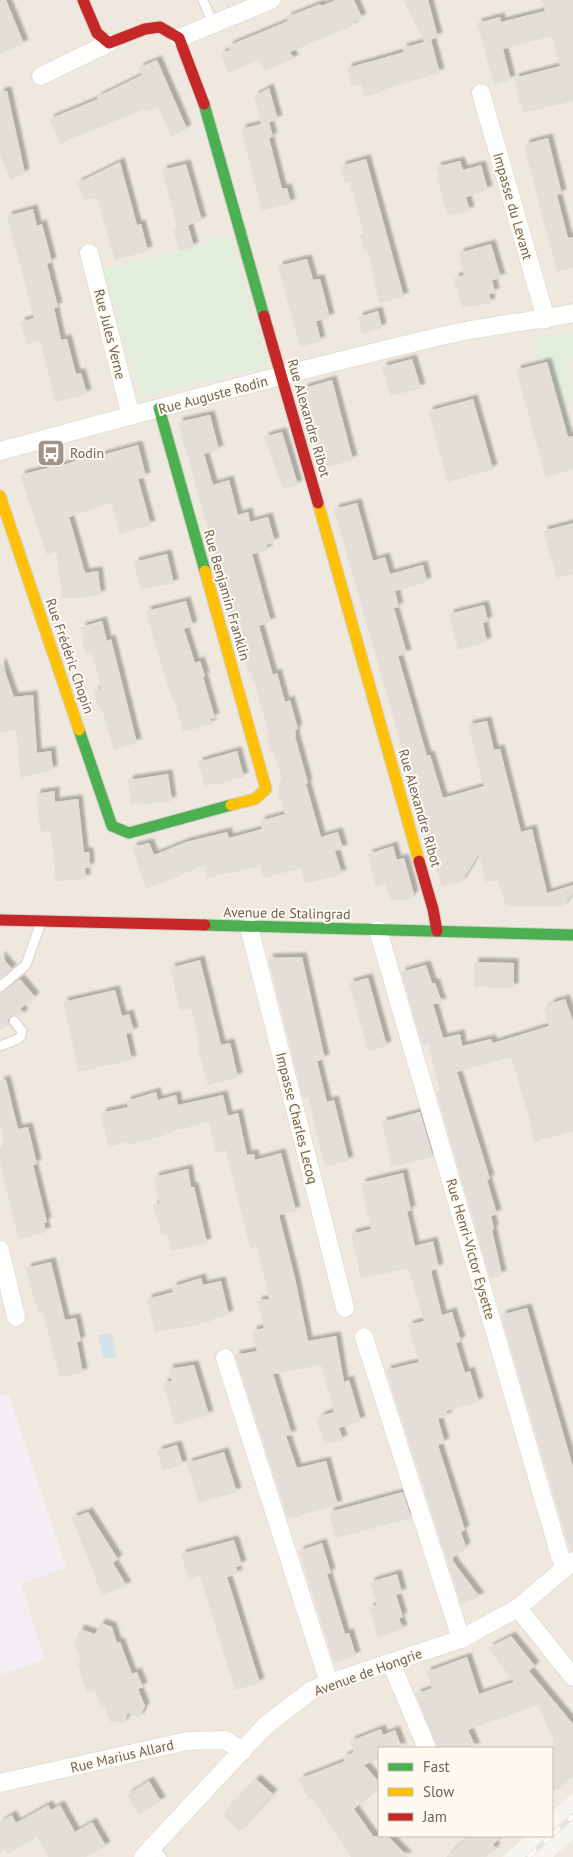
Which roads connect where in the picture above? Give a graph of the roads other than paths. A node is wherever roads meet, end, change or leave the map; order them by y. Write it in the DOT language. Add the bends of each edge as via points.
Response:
graph roads {
  1 [pos="82,0"];
  2 [pos="203,0"];
  3 [pos="271,0"];
  4 [pos="213,24"];
  5 [pos="178,38"];
  6 [pos="109,44"];
  7 [pos="41,76"];
  8 [pos="481,93"];
  9 [pos="89,253"];
  10 [pos="573,313"];
  11 [pos="546,319"];
  12 [pos="282,376"];
  13 [pos="159,408"];
  14 [pos="131,416"];
  15 [pos="0,451"];
  16 [pos="0,496"];
  17 [pos="112,826"];
  18 [pos="0,920"];
  19 [pos="42,921"];
  20 [pos="250,927"];
  21 [pos="378,930"];
  22 [pos="437,932"];
  23 [pos="573,935"];
  24 [pos="0,975"];
  25 [pos="9,979"];
  26 [pos="0,987"];
  27 [pos="14,1021"];
  28 [pos="0,1046"];
  29 [pos="0,1250"];
  30 [pos="345,1308"];
  31 [pos="16,1317"];
  32 [pos="364,1336"];
  33 [pos="225,1358"];
  34 [pos="569,1564"];
  35 [pos="518,1608"];
  36 [pos="461,1639"];
  37 [pos="391,1663"];
  38 [pos="573,1677"];
  39 [pos="329,1683"];
  40 [pos="428,1747"];
  41 [pos="243,1750"];
  42 [pos="0,1783"];
  43 [pos="153,1854"];
  1 -- 6 [label="street" via="97,33"];
  2 -- 4 [label="lane"];
  3 -- 4 [label="street"];
  4 -- 5 [label="street"];
  5 -- 6 [label="street" via="160,27 145,29"];
  5 -- 12 [label="street, Rue Alexandre Ribot" via="205,107"];
  6 -- 7 [label="street"];
  8 -- 11 [label="street, Impasse du Levant"];
  9 -- 14 [label="street, Rue Jules Verne"];
  10 -- 11 [label="street, Rue Auguste Rodin"];
  11 -- 12 [label="street, Rue Auguste Rodin" via="493,325"];
  12 -- 13 [label="street, Rue Auguste Rodin"];
  12 -- 22 [label="street, Rue Alexandre Ribot"];
  13 -- 14 [label="street, Rue Auguste Rodin"];
  13 -- 17 [label="street, Rue Benjamin Franklin" via="266,789 255,799 129,833"];
  14 -- 15 [label="street, Rue Auguste Rodin"];
  16 -- 17 [label="street, Rue Frédéric Chopin"];
  18 -- 19 [label="street, Avenue de Stalingrad"];
  19 -- 20 [label="street, Avenue de Stalingrad"];
  19 -- 25 [label="lane" via="26,965"];
  20 -- 21 [label="street, Avenue de Stalingrad"];
  20 -- 30 [label="street, Impasse Charles Lecoq"];
  21 -- 22 [label="street, Avenue de Stalingrad"];
  21 -- 34 [label="street, Rue Henri-Victor Eysette" via="560,1556"];
  22 -- 23 [label="street, Avenue de Stalingrad"];
  24 -- 25 [label="lane"];
  25 -- 26 [label="lane"];
  27 -- 28 [label="lane" via="22,1031 21,1036"];
  29 -- 31 [label="street"];
  32 -- 36 [label="street"];
  33 -- 39 [label="street"];
  34 -- 35 [label="street, Avenue de Hongrie"];
  35 -- 36 [label="street, Avenue de Hongrie"];
  35 -- 38 [label="street"];
  36 -- 37 [label="street, Avenue de Hongrie"];
  37 -- 39 [label="street, Avenue de Hongrie"];
  37 -- 40 [label="street"];
  39 -- 41 [label="street, Avenue de Hongrie" via="312,1690 266,1726"];
  41 -- 42 [label="street, Rue Marius Allard" via="225,1740 187,1741"];
  41 -- 43 [label="street, Avenue de Hongrie"];
}
